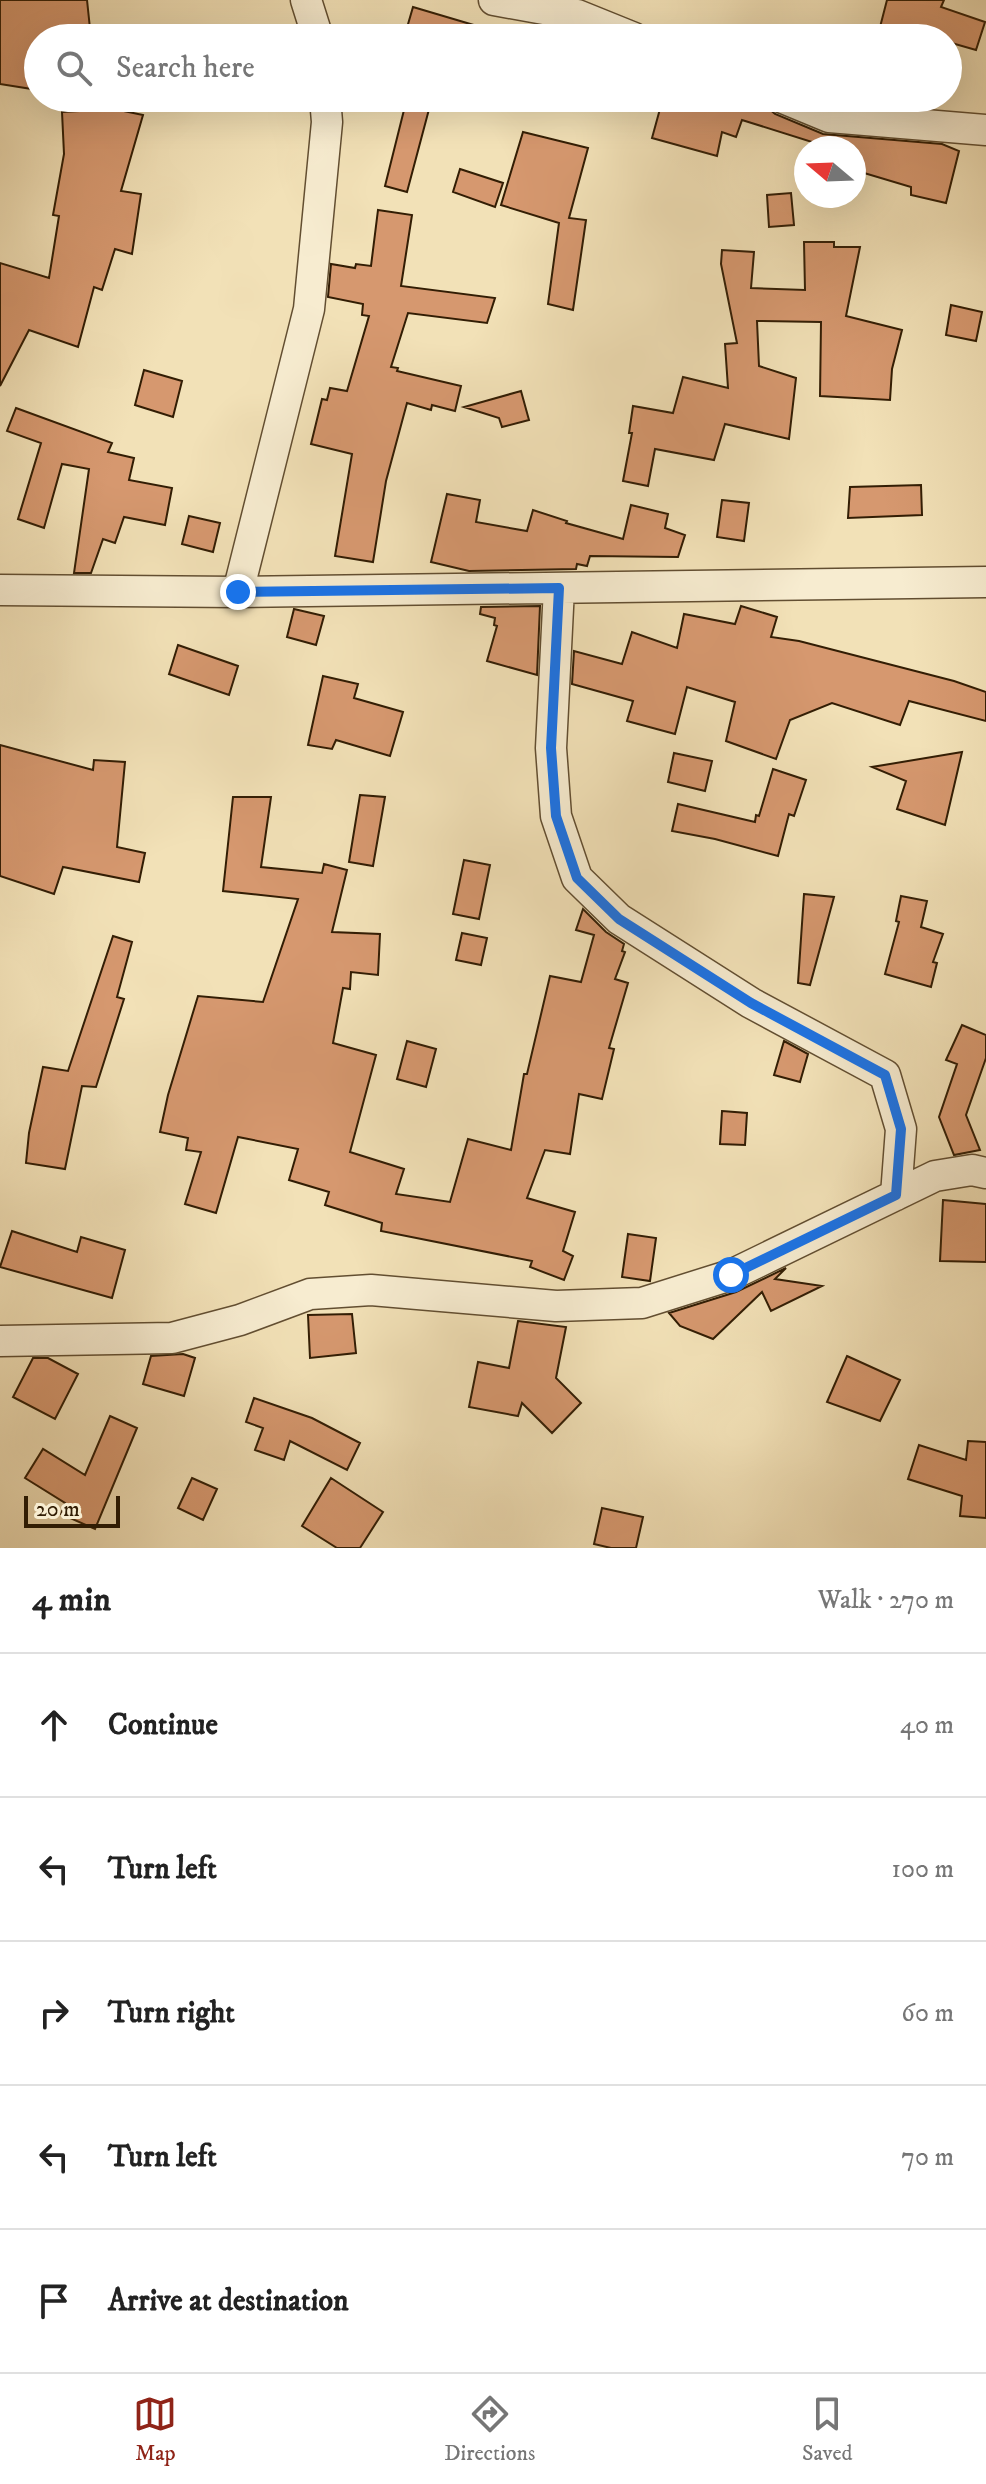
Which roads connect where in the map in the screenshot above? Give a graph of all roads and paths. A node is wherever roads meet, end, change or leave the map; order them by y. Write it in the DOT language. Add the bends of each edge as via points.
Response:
graph roads {
  1 [pos="306,0"];
  2 [pos="494,0"];
  3 [pos="314,24"];
  4 [pos="599,24"];
  5 [pos="326,112"];
  6 [pos="817,112"];
  7 [pos="986,130"];
  8 [pos="986,582"];
  9 [pos="559,588"];
  10 [pos="0,590"];
  11 [pos="238,592"];
  12 [pos="986,1173"];
  13 [pos="896,1195"];
  14 [pos="0,1341"];
  1 -- 3 [label="street"];
  2 -- 4 [label="street"];
  5 -- 11 [label="street" via="309,309"];
  6 -- 7 [label="street"];
  8 -- 9 [label="street"];
  9 -- 11 [label="street"];
  9 -- 13 [label="street" via="552,761 556,816 577,878 619,919 751,1003 885,1075 901,1129"];
  10 -- 11 [label="street"];
  12 -- 13 [label="street" via="935,1176"];
  13 -- 14 [label="street" via="731,1275 642,1303 556,1306 371,1290 310,1294 172,1338"];
}
